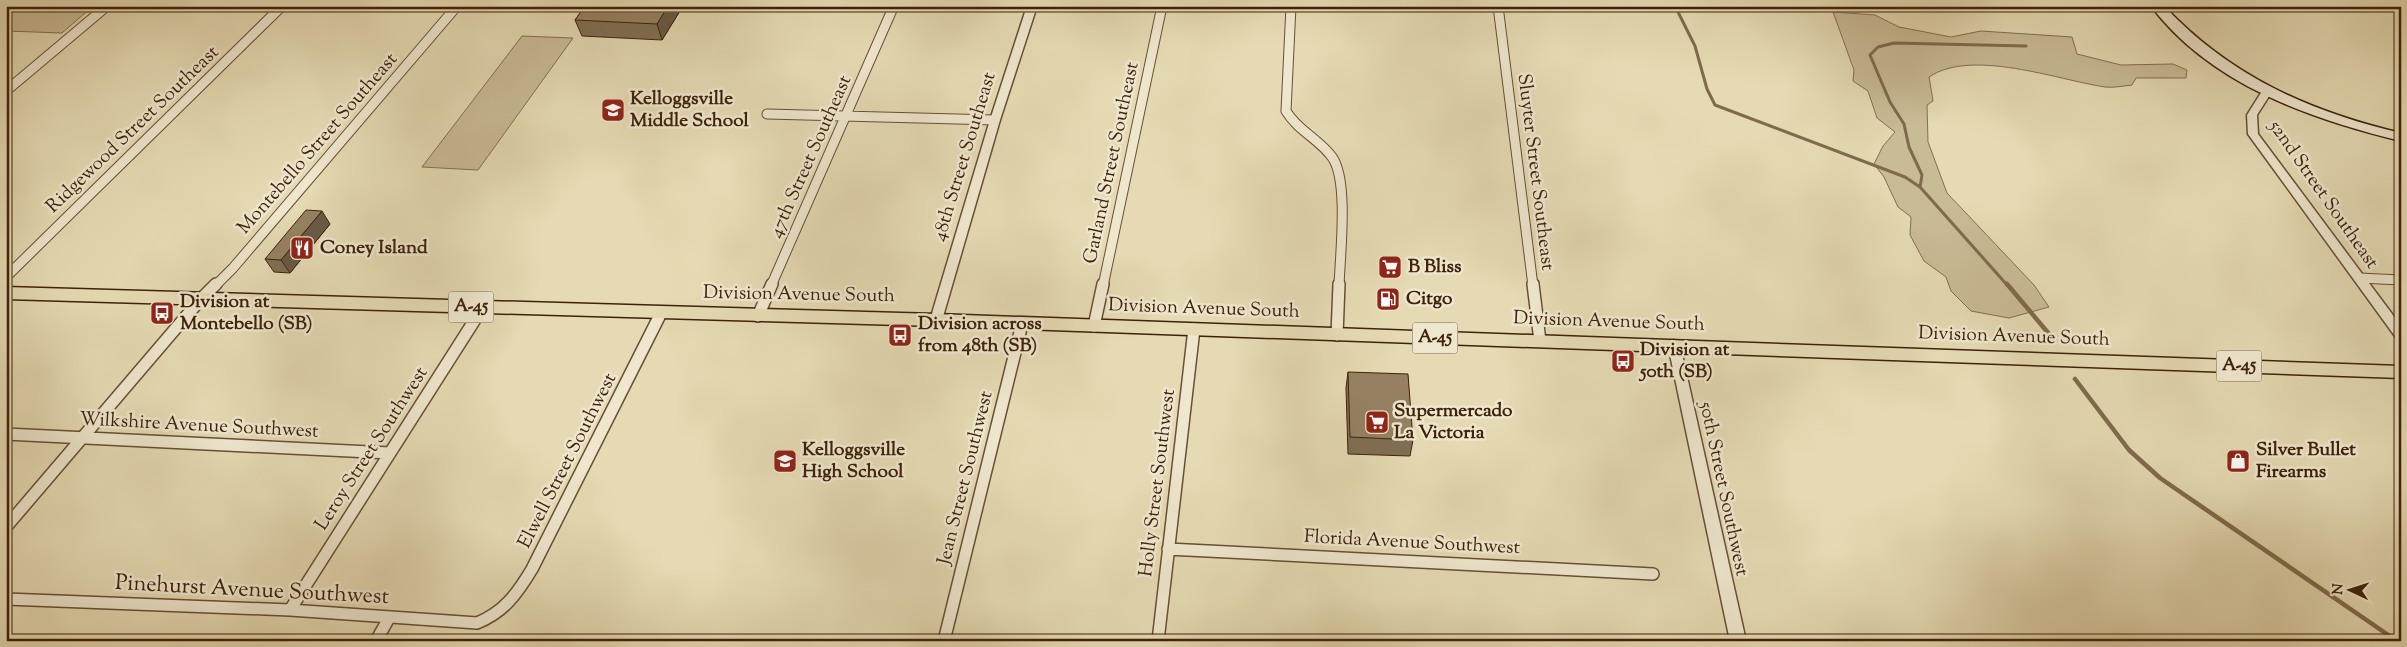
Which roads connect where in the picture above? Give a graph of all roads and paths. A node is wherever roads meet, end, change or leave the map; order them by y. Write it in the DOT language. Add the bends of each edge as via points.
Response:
graph roads {
  1 [pos="107,6"];
  2 [pos="282,6"];
  3 [pos="458,6"];
  4 [pos="1032,6"];
  5 [pos="1162,6"];
  6 [pos="1291,6"];
  7 [pos="1498,6"];
  8 [pos="2157,6"];
  9 [pos="892,10"];
  10 [pos="2268,90"];
  11 [pos="6,91"];
  12 [pos="767,114"];
  13 [pos="846,116"];
  14 [pos="995,120"];
  15 [pos="2401,137"];
  16 [pos="6,277"];
  17 [pos="2359,278"];
  18 [pos="2401,280"];
  19 [pos="6,293"];
  20 [pos="200,300"];
  21 [pos="483,307"];
  22 [pos="661,313"];
  23 [pos="758,316"];
  24 [pos="936,320"];
  25 [pos="1022,324"];
  26 [pos="1094,326"];
  27 [pos="1194,329"];
  28 [pos="1337,335"];
  29 [pos="2401,336"];
  30 [pos="1540,341"];
  31 [pos="1674,346"];
  32 [pos="2401,372"];
  33 [pos="6,434"];
  34 [pos="85,438"];
  35 [pos="390,453"];
  36 [pos="6,527"];
  37 [pos="1168,549"];
  38 [pos="1653,574"];
  39 [pos="6,599"];
  40 [pos="290,610"];
  41 [pos="494,616"];
  42 [pos="389,618"];
  43 [pos="376,641"];
  44 [pos="944,641"];
  45 [pos="1158,641"];
  46 [pos="1738,641"];
  1 -- 11 [label="street"];
  2 -- 16 [label="street, Ridgewood Street Southeast"];
  3 -- 20 [label="street, Montebello Street Southeast" via="233,268"];
  4 -- 14 [label="street, 48th Street Southeast"];
  5 -- 26 [label="street, Garland Street Southeast"];
  6 -- 28 [label="street" via="1286,111 1292,122 1332,155 1342,180"];
  7 -- 30 [label="street, Sluyter Street Southeast"];
  8 -- 10 [label="main road" via="2196,46"];
  9 -- 13 [label="street, 47th Street Southeast"];
  10 -- 15 [label="main road" via="2330,116"];
  10 -- 17 [label="street, 52nd Street Southeast" via="2252,116 2253,134"];
  12 -- 13 [label="street"];
  13 -- 14 [label="street"];
  13 -- 23 [label="street, 47th Street Southeast"];
  14 -- 24 [label="street, 48th Street Southeast"];
  17 -- 18 [label="street"];
  17 -- 29 [label="street, 52nd Street Southeast"];
  19 -- 20 [label="main road, Division Avenue South / A-45"];
  20 -- 21 [label="main road, Division Avenue South / A-45"];
  20 -- 34 [label="street, Montebello Street Southeast"];
  21 -- 22 [label="main road, Division Avenue South / A-45"];
  21 -- 35 [label="street, Leroy Street Southwest"];
  22 -- 23 [label="main road, Division Avenue South / A-45"];
  22 -- 41 [label="street, Elwell Street Southwest" via="532,569 515,598"];
  23 -- 24 [label="main road, Division Avenue South / A-45"];
  24 -- 25 [label="main road, Division Avenue South / A-45"];
  25 -- 26 [label="main road, Division Avenue South / A-45"];
  25 -- 44 [label="street, Jean Street Southwest"];
  26 -- 27 [label="main road, Division Avenue South / A-45"];
  27 -- 28 [label="main road, Division Avenue South / A-45"];
  27 -- 37 [label="street, Holly Street Southwest"];
  28 -- 30 [label="main road, Division Avenue South / A-45"];
  30 -- 31 [label="main road, Division Avenue South / A-45"];
  31 -- 32 [label="main road, Division Avenue South / A-45"];
  31 -- 46 [label="street, 50th Street Southwest"];
  33 -- 34 [label="street, Wilkshire Avenue Southwest"];
  34 -- 35 [label="street, Wilkshire Avenue Southwest"];
  34 -- 36 [label="street, Montebello Street Southeast"];
  35 -- 40 [label="street, Leroy Street Southwest"];
  37 -- 38 [label="street, Florida Avenue Southwest"];
  37 -- 45 [label="street, Holly Street Southwest"];
  39 -- 40 [label="street, Pinehurst Avenue Southwest"];
  40 -- 42 [label="street, Pinehurst Avenue Southwest"];
  41 -- 42 [label="street, Pinehurst Avenue Southwest" via="477,623"];
  42 -- 43 [label="street"];
}
